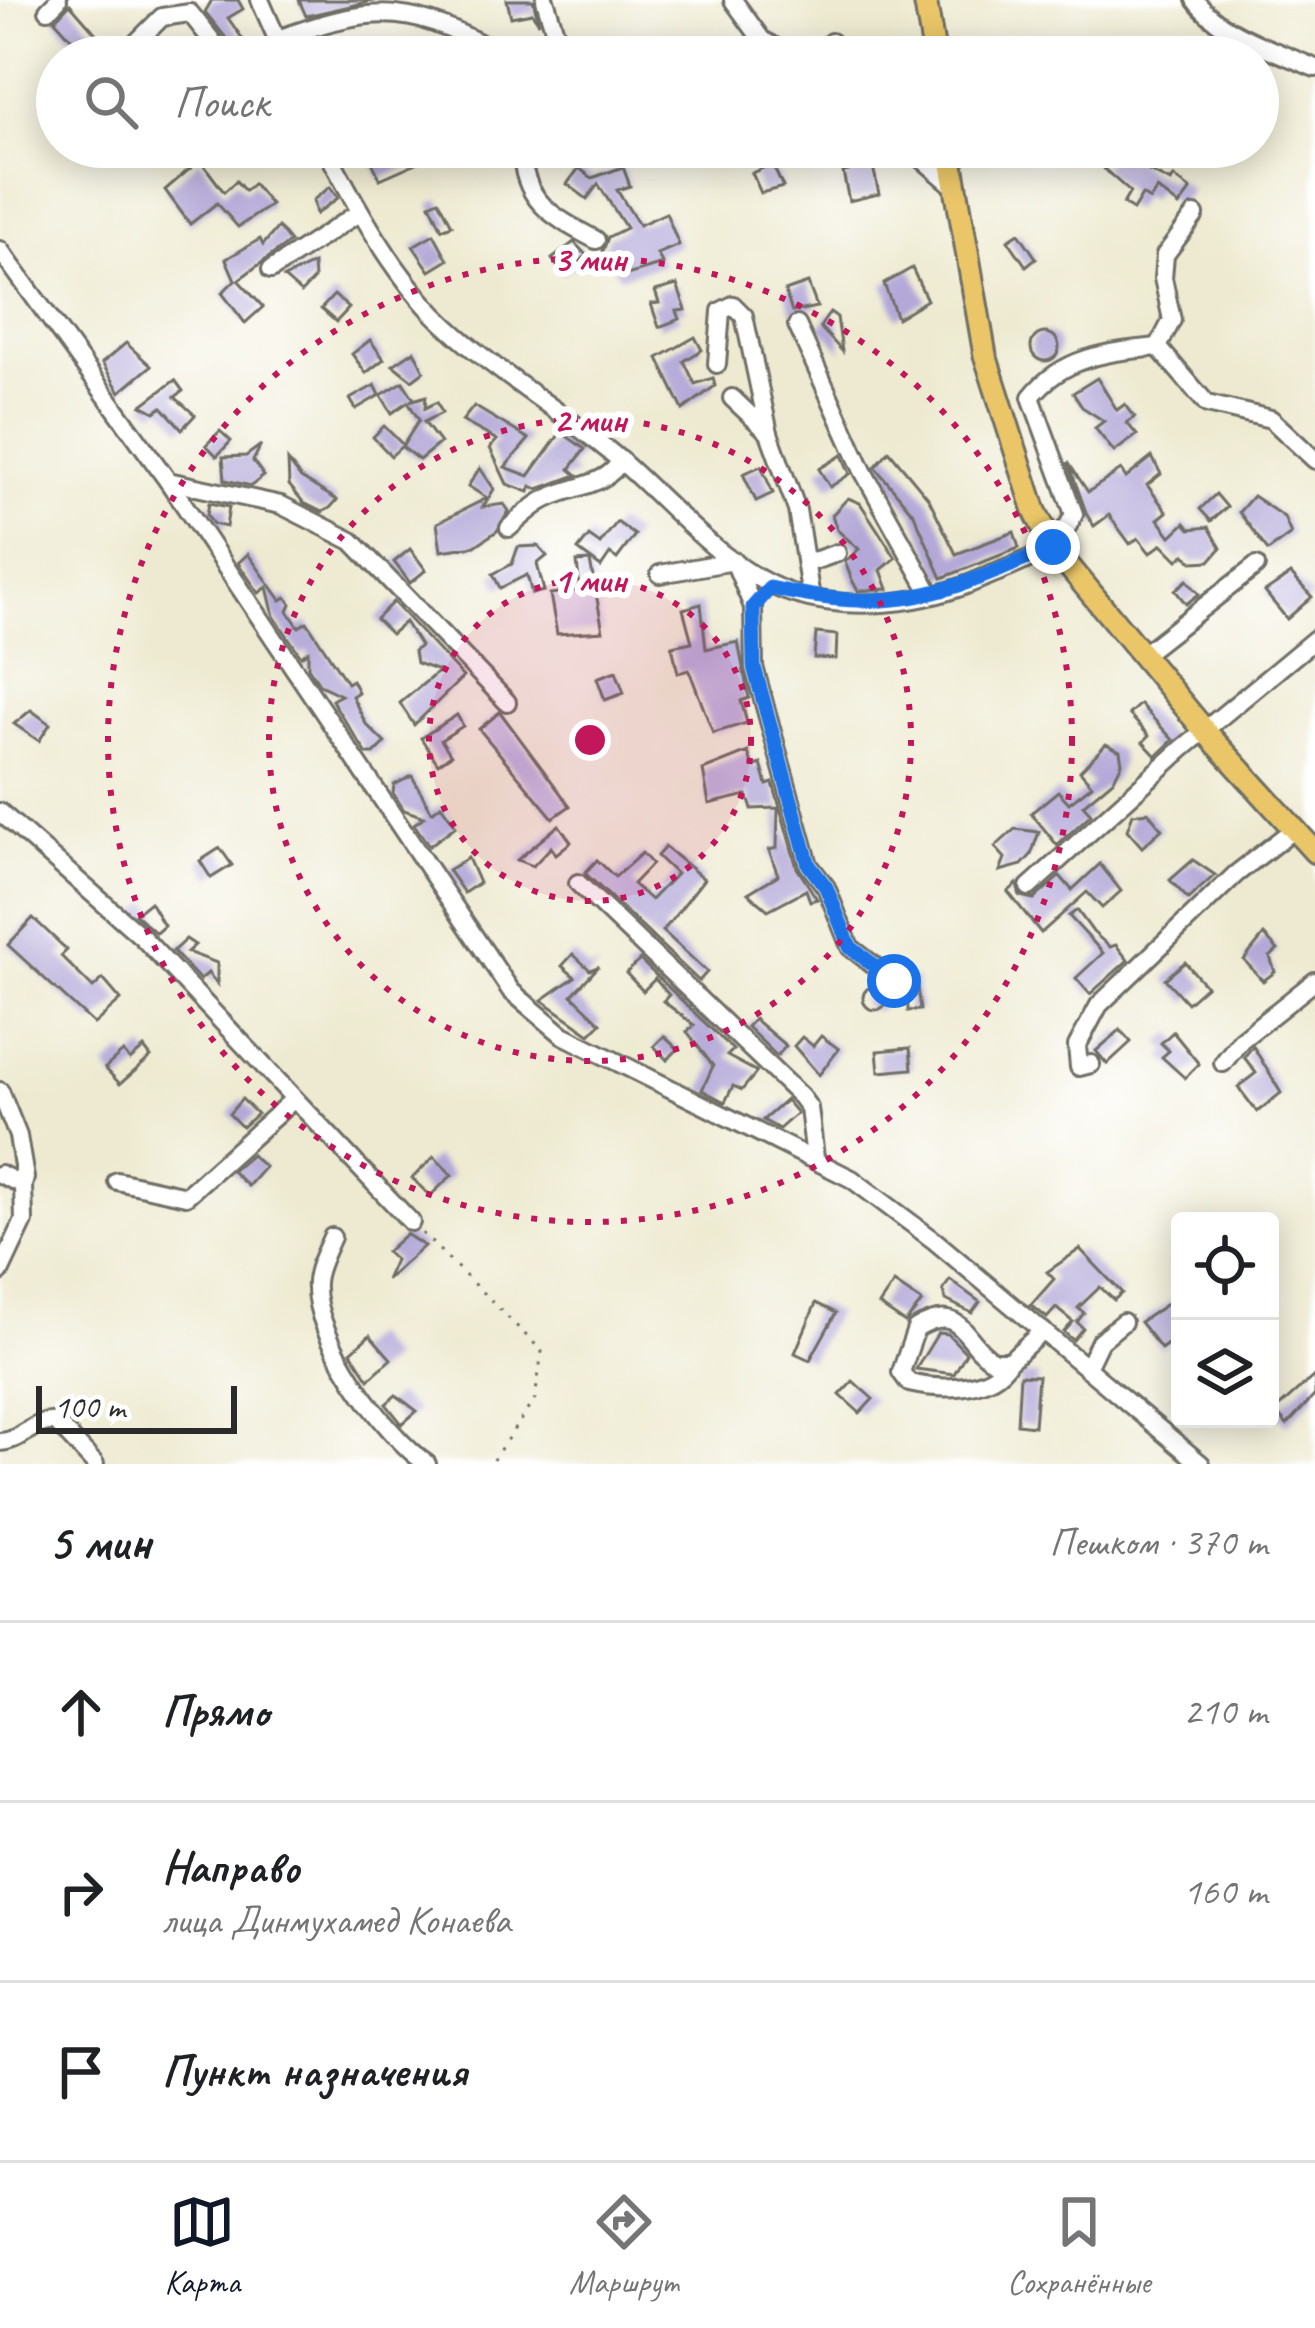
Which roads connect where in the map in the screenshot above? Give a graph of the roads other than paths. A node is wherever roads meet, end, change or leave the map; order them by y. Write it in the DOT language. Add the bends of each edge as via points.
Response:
graph roads {
  1 [pos="260,0"];
  2 [pos="545,0"];
  3 [pos="733,0"];
  4 [pos="925,0"];
  5 [pos="1195,0"];
  6 [pos="144,36"];
  7 [pos="208,36"];
  8 [pos="277,36"];
  9 [pos="308,36"];
  10 [pos="467,36"];
  11 [pos="556,36"];
  12 [pos="760,36"];
  13 [pos="931,36"];
  14 [pos="1245,36"];
  15 [pos="1279,52"];
  16 [pos="1315,68"];
  17 [pos="336,168"];
  18 [pos="522,168"];
  19 [pos="933,168"];
  20 [pos="953,168"];
  21 [pos="956,188"];
  22 [pos="360,212"];
  23 [pos="1195,215"];
  24 [pos="596,240"];
  25 [pos="0,250"];
  26 [pos="271,270"];
  27 [pos="797,325"];
  28 [pos="1158,347"];
  29 [pos="717,364"];
  30 [pos="732,398"];
  31 [pos="769,434"];
  32 [pos="620,460"];
  33 [pos="1315,460"];
  34 [pos="168,481"];
  35 [pos="509,528"];
  36 [pos="1053,547"];
  37 [pos="837,553"];
  38 [pos="734,561"];
  39 [pos="808,563"];
  40 [pos="1256,566"];
  41 [pos="660,574"];
  42 [pos="788,592"];
  43 [pos="931,594"];
  44 [pos="811,598"];
  45 [pos="753,607"];
  46 [pos="1315,639"];
  47 [pos="1142,655"];
  48 [pos="507,702"];
  49 [pos="1205,731"];
  50 [pos="0,812"];
  51 [pos="1294,829"];
  52 [pos="1315,852"];
  53 [pos="578,883"];
  54 [pos="1029,887"];
  55 [pos="1315,981"];
  56 [pos="896,993"];
  57 [pos="1223,1063"];
  58 [pos="1091,1064"];
  59 [pos="0,1090"];
  60 [pos="294,1099"];
  61 [pos="815,1158"];
  62 [pos="0,1174"];
  63 [pos="117,1181"];
  64 [pos="23,1185"];
  65 [pos="411,1222"];
  66 [pos="332,1237"];
  67 [pos="0,1272"];
  68 [pos="1123,1322"];
  69 [pos="1043,1331"];
  70 [pos="1009,1360"];
  71 [pos="1087,1368"];
  72 [pos="0,1442"];
  73 [pos="95,1464"];
  74 [pos="427,1464"];
  75 [pos="1201,1464"];
  1 -- 8 [label="street"];
  2 -- 11 [label="street"];
  3 -- 12 [label="street"];
  4 -- 13 [label="main road"];
  5 -- 14 [label="street"];
  6 -- 7 [label="street" via="162,17 190,13"];
  9 -- 10 [label="street" via="353,14 394,12"];
  15 -- 16 [label="street"];
  17 -- 22 [label="street"];
  18 -- 24 [label="street" via="543,211"];
  19 -- 21 [label="street"];
  20 -- 21 [label="main road"];
  21 -- 36 [label="main road" via="985,355"];
  22 -- 26 [label="street"];
  22 -- 32 [label="street" via="434,314"];
  23 -- 28 [label="street" via="1165,255 1172,320"];
  25 -- 34 [label="street"];
  27 -- 43 [label="street" via="863,471"];
  28 -- 33 [label="street" via="1208,404 1271,419"];
  28 -- 36 [label="street" via="1096,353 1031,397 1074,514"];
  29 -- 31 [label="street" via="721,311 734,305 744,316"];
  30 -- 31 [label="street"];
  31 -- 39 [label="street"];
  32 -- 35 [label="street" via="597,481 544,499"];
  32 -- 38 [label="street"];
  34 -- 48 [label="street" via="281,505 352,541"];
  34 -- 61 [label="street" via="512,991 562,1035"];
  36 -- 43 [label="street"];
  36 -- 47 [label="main road"];
  37 -- 39 [label="street"];
  38 -- 41 [label="street"];
  38 -- 42 [label="street"];
  38 -- 45 [label="street"];
  39 -- 44 [label="street"];
  40 -- 47 [label="street"];
  42 -- 44 [label="street"];
  42 -- 45 [label="street" via="770,588"];
  43 -- 44 [label="street" via="888,603"];
  45 -- 56 [label="street" via="754,667 809,865 850,947 894,981"];
  46 -- 49 [label="street"];
  47 -- 49 [label="main road"];
  49 -- 51 [label="main road"];
  49 -- 54 [label="street"];
  50 -- 60 [label="street" via="142,937"];
  51 -- 52 [label="main road"];
  51 -- 58 [label="street" via="1099,1005 1077,1046 1079,1067"];
  53 -- 61 [label="street" via="801,1097"];
  55 -- 57 [label="street"];
  59 -- 64 [label="street" via="18,1136"];
  60 -- 63 [label="street" via="186,1196"];
  60 -- 65 [label="street"];
  61 -- 69 [label="street" via="908,1219"];
  62 -- 64 [label="street"];
  64 -- 67 [label="street" via="24,1221"];
  66 -- 74 [label="street" via="316,1280 334,1346 392,1436"];
  68 -- 71 [label="street"];
  69 -- 70 [label="street"];
  69 -- 71 [label="street"];
  70 -- 70 [label="street" via="986,1359 957,1323 933,1319 916,1329 901,1372 909,1383 962,1387"];
  71 -- 75 [label="street"];
  72 -- 73 [label="street" via="56,1422"];
}
